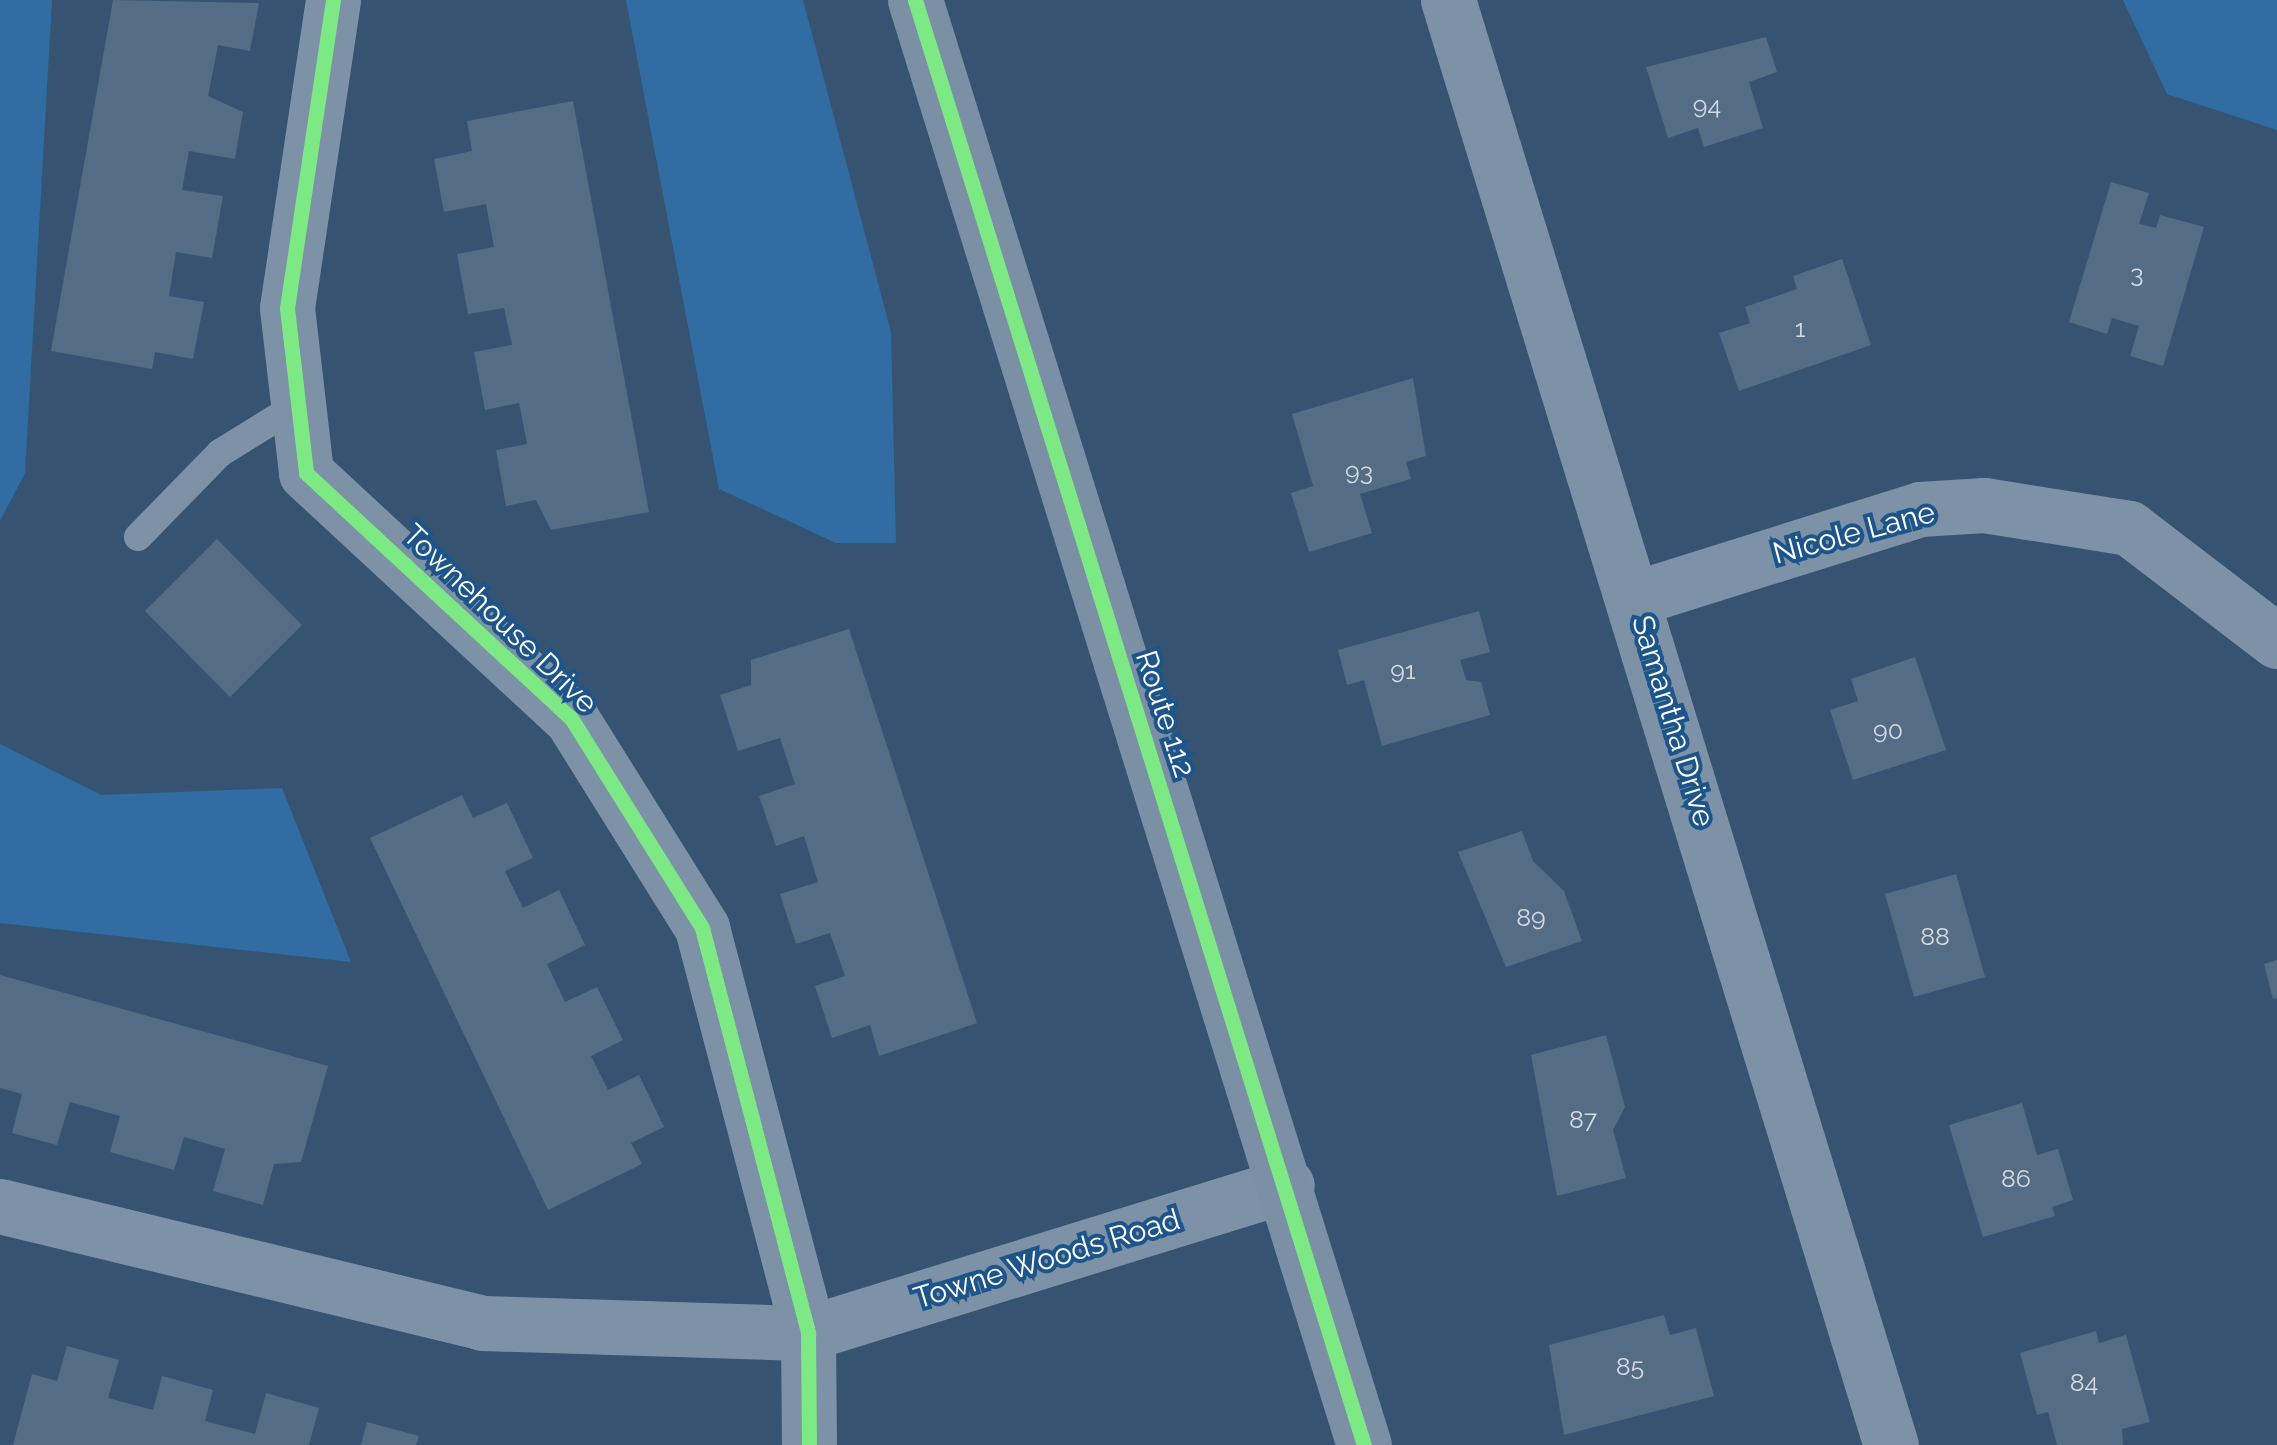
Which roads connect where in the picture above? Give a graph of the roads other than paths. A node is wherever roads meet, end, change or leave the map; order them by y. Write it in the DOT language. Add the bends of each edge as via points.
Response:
graph roads {
  1 [pos="333,0"];
  2 [pos="915,0"];
  3 [pos="1448,0"];
  4 [pos="298,404"];
  5 [pos="138,536"];
  6 [pos="1636,598"];
  7 [pos="2277,641"];
  8 [pos="1286,1185"];
  9 [pos="0,1206"];
  10 [pos="808,1333"];
  11 [pos="808,1445"];
  12 [pos="1364,1445"];
  13 [pos="1891,1445"];
  1 -- 4 [label="street, Townehouse Drive" via="288,308"];
  2 -- 8 [label="main road, Route 112"];
  3 -- 6 [label="street, Samantha Drive"];
  4 -- 5 [label="lane" via="220,453"];
  4 -- 10 [label="street, Townehouse Drive" via="306,473 571,718 702,928"];
  6 -- 7 [label="street, Nicole Lane" via="1920,509 2014,507 2129,528"];
  6 -- 13 [label="street, Samantha Drive"];
  8 -- 10 [label="street, Towne Woods Road"];
  8 -- 12 [label="main road, Route 112"];
  9 -- 10 [label="street" via="482,1322"];
  10 -- 11 [label="street, Townehouse Drive"];
}
